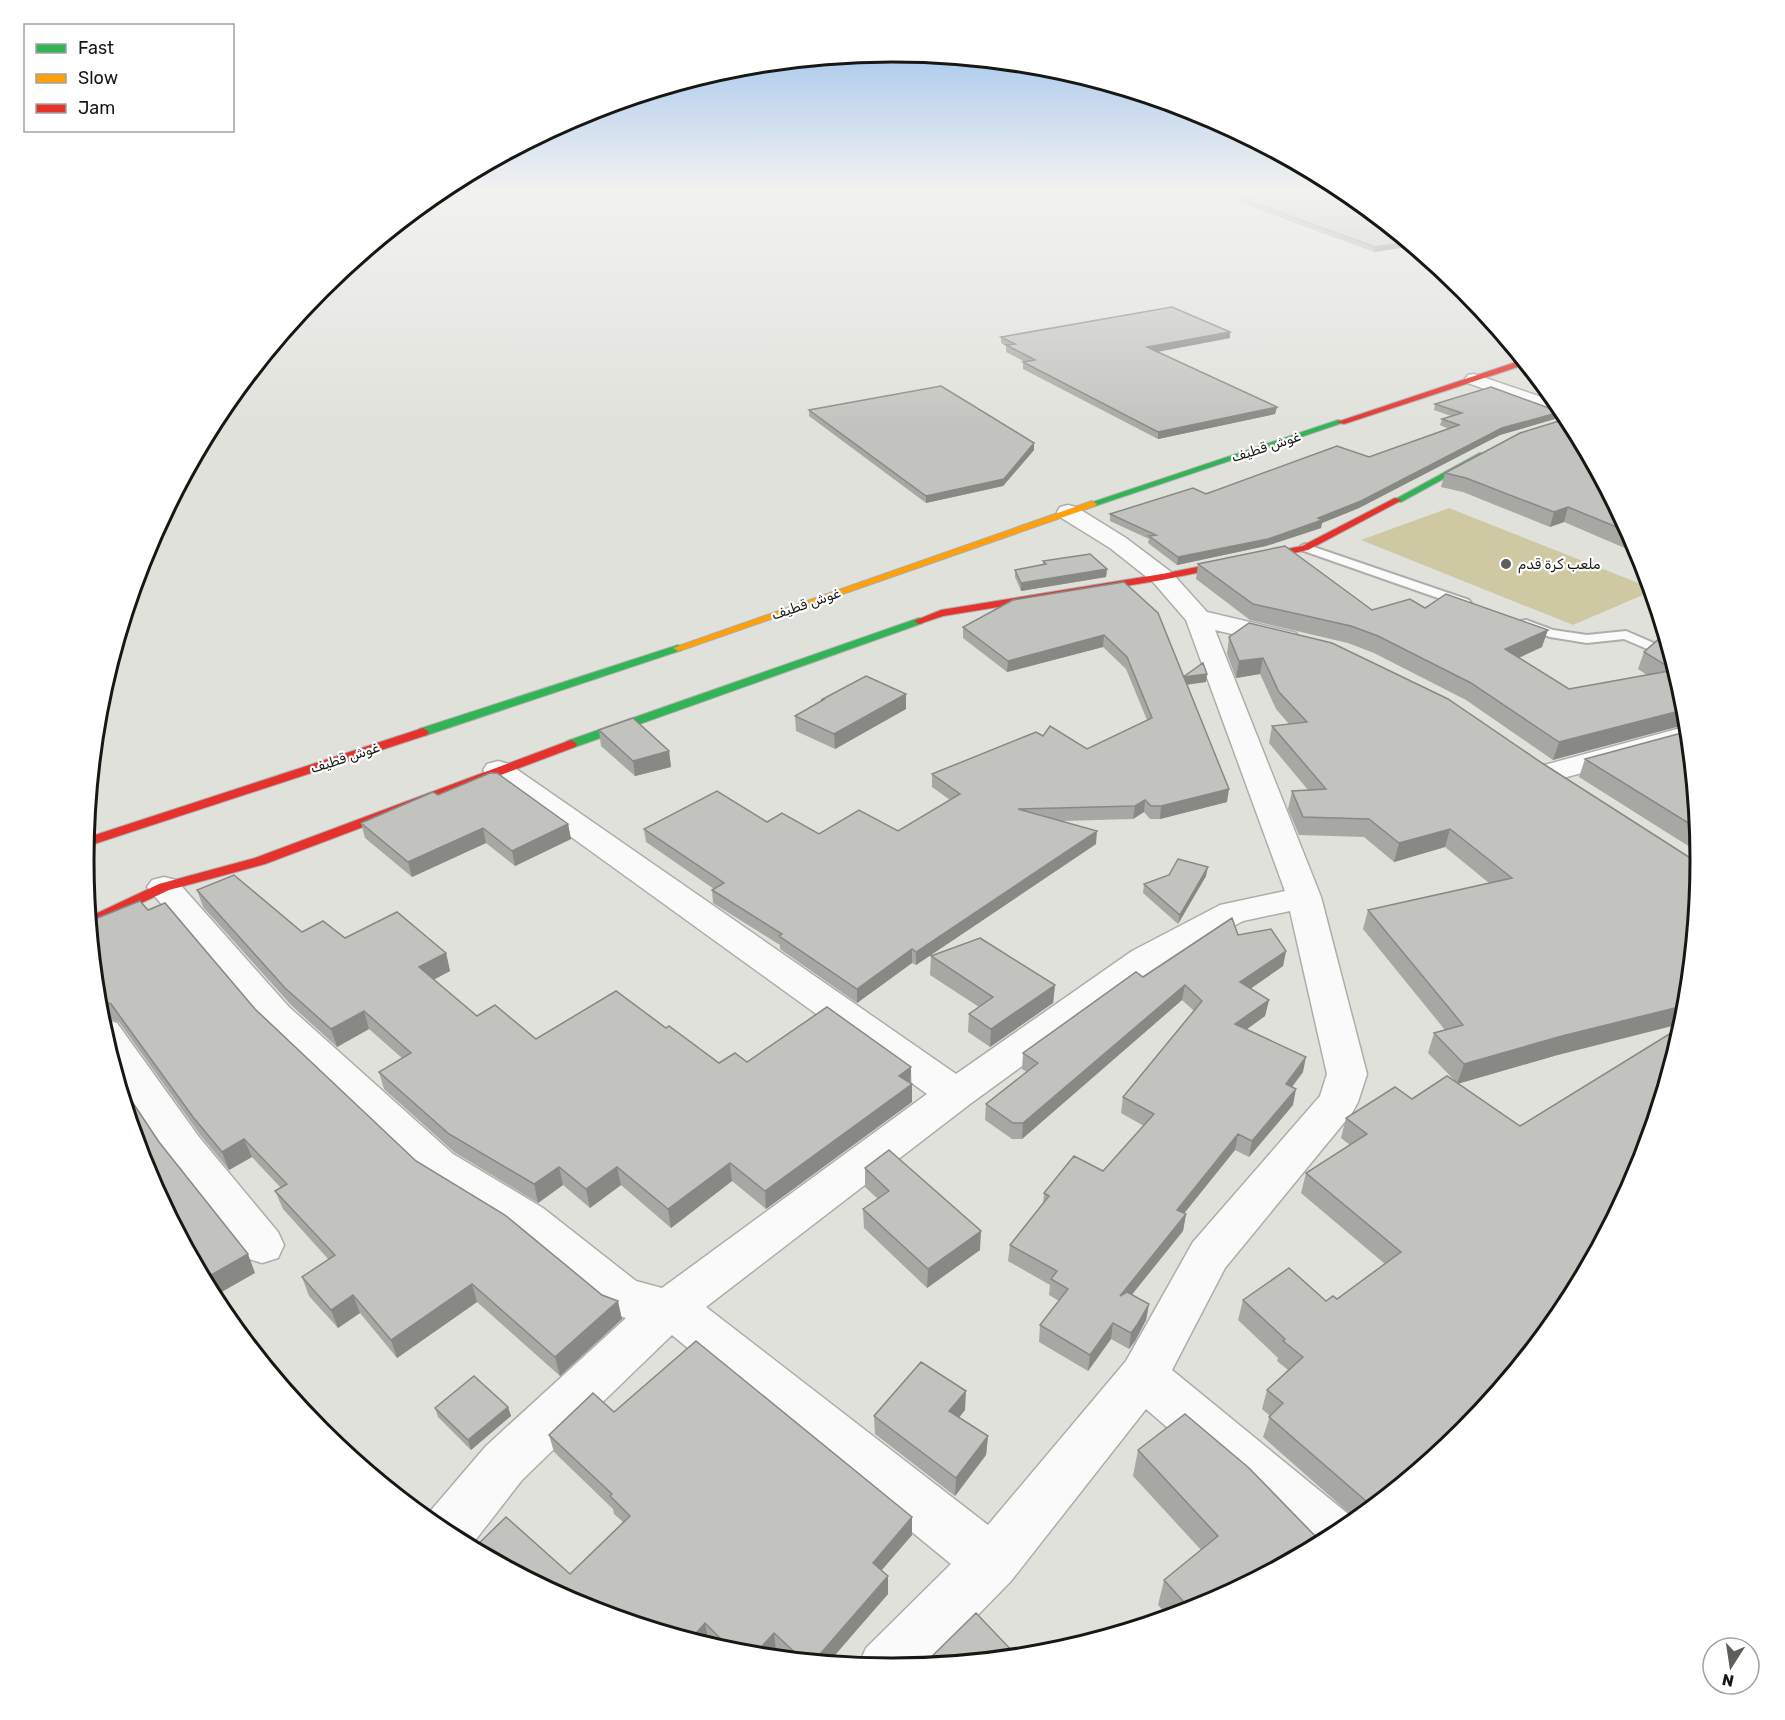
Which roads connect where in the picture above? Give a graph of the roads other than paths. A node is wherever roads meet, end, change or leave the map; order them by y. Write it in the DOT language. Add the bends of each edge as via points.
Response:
graph roads {
  1 [pos="1518,364"];
  2 [pos="1474,379"];
  3 [pos="1556,415"];
  4 [pos="1498,446"];
  5 [pos="1068,512"];
  6 [pos="1305,548"];
  7 [pos="1162,577"];
  8 [pos="1475,606"];
  9 [pos="1198,618"];
  10 [pos="1518,621"];
  11 [pos="1315,645"];
  12 [pos="1664,652"];
  13 [pos="1681,737"];
  14 [pos="498,770"];
  15 [pos="1578,792"];
  16 [pos="95,840"];
  17 [pos="164,886"];
  18 [pos="1304,897"];
  19 [pos="97,919"];
  20 [pos="118,1053"];
  21 [pos="956,1094"];
  22 [pos="262,1245"];
  23 [pos="668,1309"];
  24 [pos="1143,1376"];
  25 [pos="452,1526"];
  26 [pos="1326,1530"];
  27 [pos="992,1562"];
  28 [pos="896,1658"];
  1 -- 2 [label="main road, غوش قطيف"];
  2 -- 3 [label="street"];
  2 -- 5 [label="main road, غوش قطيف"];
  4 -- 6 [label="main road"];
  5 -- 7 [label="street"];
  5 -- 16 [label="main road, غوش قطيف" via="691,644"];
  6 -- 7 [label="main road"];
  6 -- 8 [label="lane"];
  7 -- 9 [label="street"];
  7 -- 14 [label="main road" via="941,612"];
  9 -- 11 [label="street"];
  9 -- 18 [label="street"];
  10 -- 12 [label="lane" via="1550,633 1587,639 1626,635"];
  13 -- 15 [label="street" via="1539,767"];
  14 -- 17 [label="main road" via="260,861"];
  14 -- 21 [label="street"];
  17 -- 19 [label="main road"];
  17 -- 23 [label="street" via="276,1016 438,1166 527,1220 623,1298"];
  18 -- 21 [label="street" via="1232,913 1145,959"];
  18 -- 24 [label="street" via="1347,1074 1338,1102 1209,1255"];
  20 -- 22 [label="street" via="184,1148"];
  21 -- 23 [label="street"];
  23 -- 25 [label="street" via="504,1463"];
  23 -- 27 [label="street" via="731,1352"];
  24 -- 26 [label="street"];
  24 -- 27 [label="street"];
  27 -- 28 [label="street"];
}
